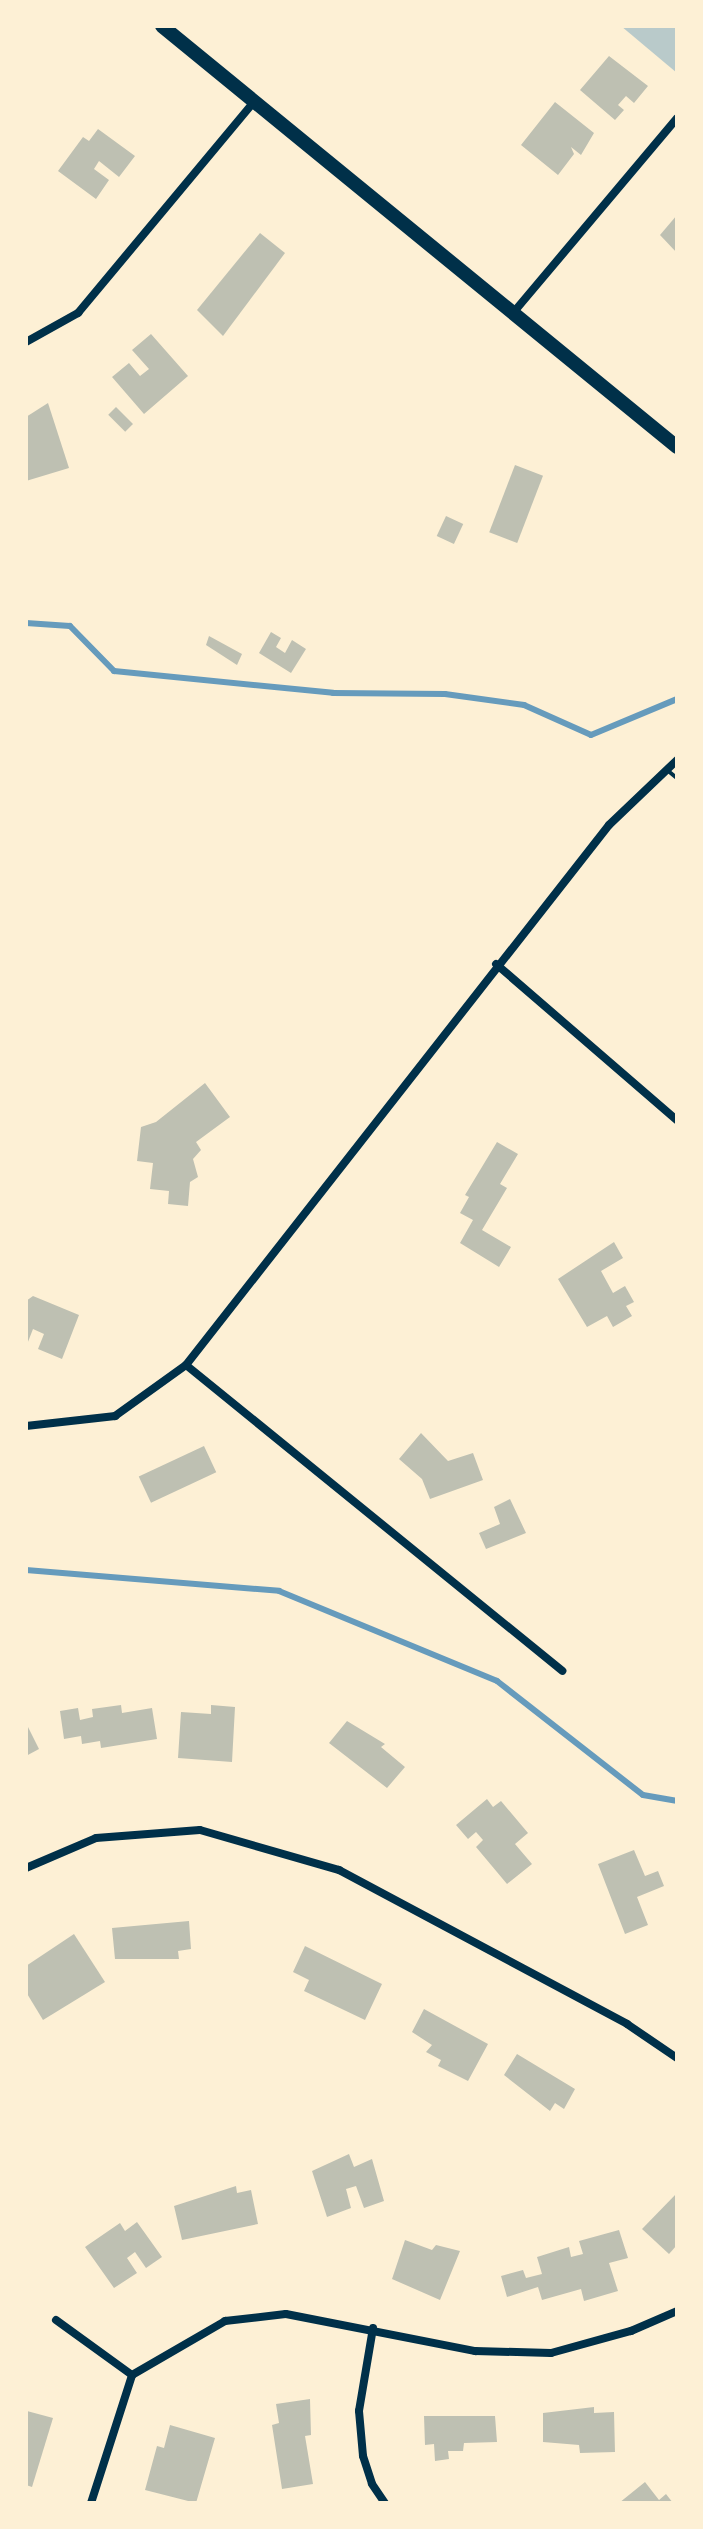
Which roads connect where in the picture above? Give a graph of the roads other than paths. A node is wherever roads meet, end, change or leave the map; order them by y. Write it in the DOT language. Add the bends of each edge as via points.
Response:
graph roads {
  1 [pos="162,26"];
  2 [pos="254,102"];
  3 [pos="676,123"];
  4 [pos="513,313"];
  5 [pos="26,342"];
  6 [pos="677,447"];
  7 [pos="677,760"];
  8 [pos="667,770"];
  9 [pos="677,778"];
  10 [pos="496,964"];
  11 [pos="677,1120"];
  12 [pos="186,1365"];
  13 [pos="26,1426"];
  14 [pos="562,1671"];
  15 [pos="26,1868"];
  16 [pos="677,2058"];
  17 [pos="677,2311"];
  18 [pos="56,2320"];
  19 [pos="373,2328"];
  20 [pos="132,2375"];
  21 [pos="91,2503"];
  22 [pos="385,2503"];
  1 -- 2 [label="main road"];
  2 -- 4 [label="main road"];
  2 -- 5 [label="street" via="78,313"];
  3 -- 4 [label="street"];
  4 -- 6 [label="main road"];
  7 -- 8 [label="street"];
  8 -- 9 [label="lane"];
  8 -- 10 [label="street" via="609,825"];
  10 -- 11 [label="street"];
  10 -- 12 [label="street"];
  12 -- 13 [label="street" via="115,1416"];
  12 -- 14 [label="street"];
  15 -- 16 [label="street" via="96,1838 200,1830 339,1870 614,2016"];
  17 -- 19 [label="street" via="631,2331 551,2353 475,2351"];
  18 -- 20 [label="street"];
  19 -- 20 [label="street" via="286,2314 225,2321"];
  19 -- 22 [label="street" via="359,2411 363,2456"];
  20 -- 21 [label="street"];
}
